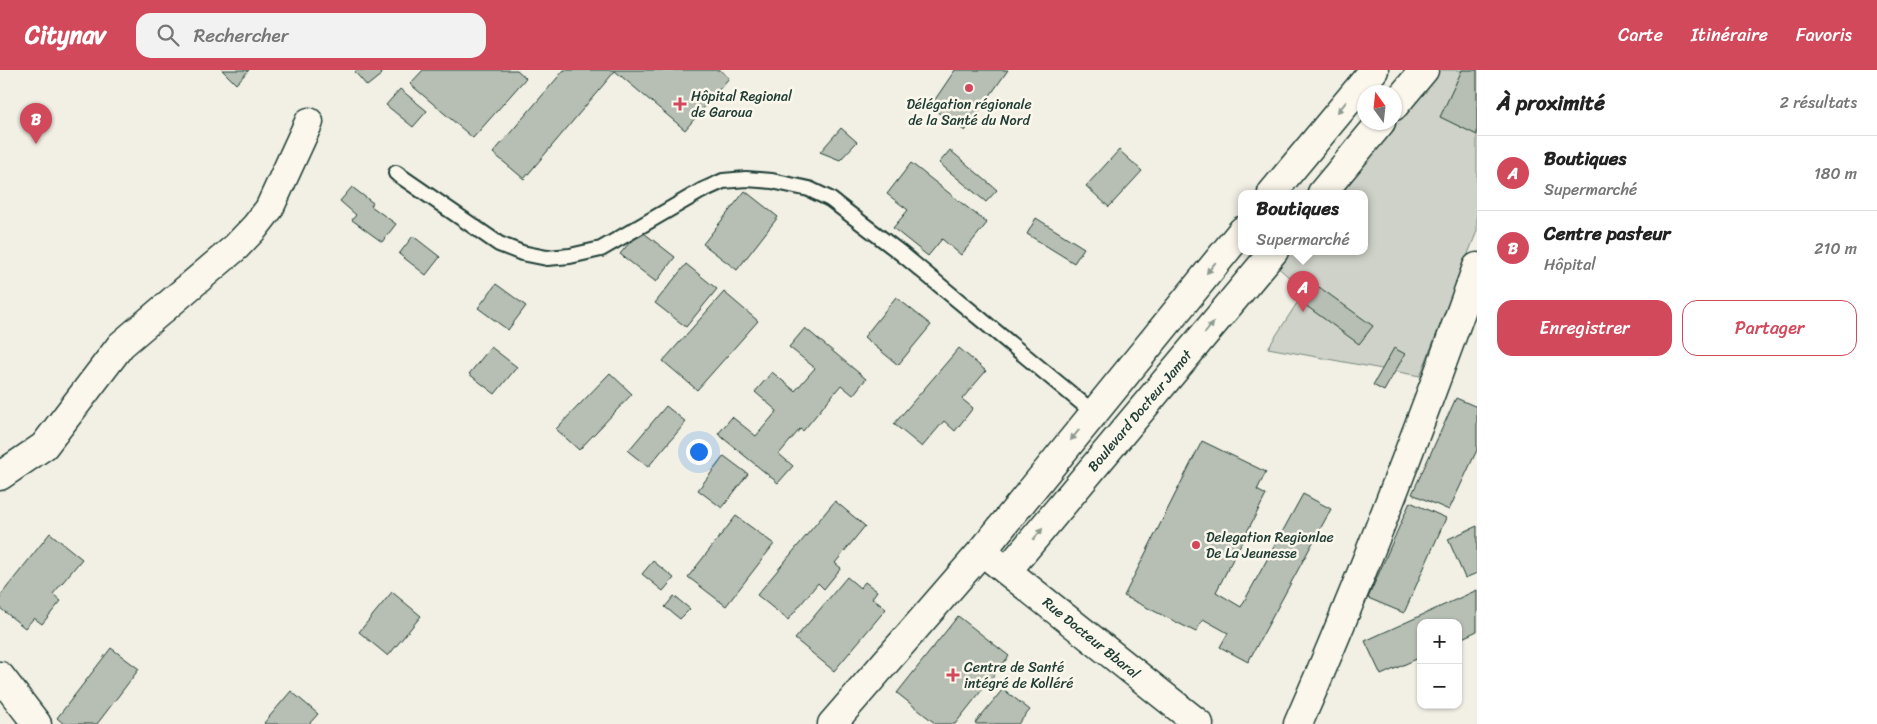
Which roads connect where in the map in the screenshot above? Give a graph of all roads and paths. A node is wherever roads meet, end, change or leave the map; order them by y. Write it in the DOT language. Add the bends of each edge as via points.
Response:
graph roads {
  1 [pos="1374,70"];
  2 [pos="1424,70"];
  3 [pos="1402,96"];
  4 [pos="309,122"];
  5 [pos="1374,130"];
  6 [pos="396,173"];
  7 [pos="1274,190"];
  8 [pos="1324,190"];
  9 [pos="1238,236"];
  10 [pos="1271,255"];
  11 [pos="1477,267"];
  12 [pos="1094,413"];
  13 [pos="0,476"];
  14 [pos="982,551"];
  15 [pos="1007,572"];
  16 [pos="0,676"];
  17 [pos="37,724"];
  18 [pos="832,724"];
  19 [pos="1199,724"];
  20 [pos="1298,724"];
  1 -- 7 [label="street, one-way"];
  2 -- 3 [label="street"];
  4 -- 13 [label="street" via="269,209 255,228 121,345 44,446"];
  5 -- 8 [label="street"];
  6 -- 12 [label="lane" via="500,244 547,258 601,249 722,181 772,181 808,189 830,199 902,254"];
  9 -- 12 [label="street, one-way"];
  15 -- 10 [label="street, Boulevard Docteur Jamot, one-way"];
  11 -- 20 [label="street" via="1414,442"];
  12 -- 14 [label="street, one-way"];
  14 -- 15 [label="street, Rue Docteur Bbaral"];
  14 -- 18 [label="street"];
  15 -- 19 [label="street, Rue Docteur Bbaral"];
  16 -- 17 [label="street"];
}
